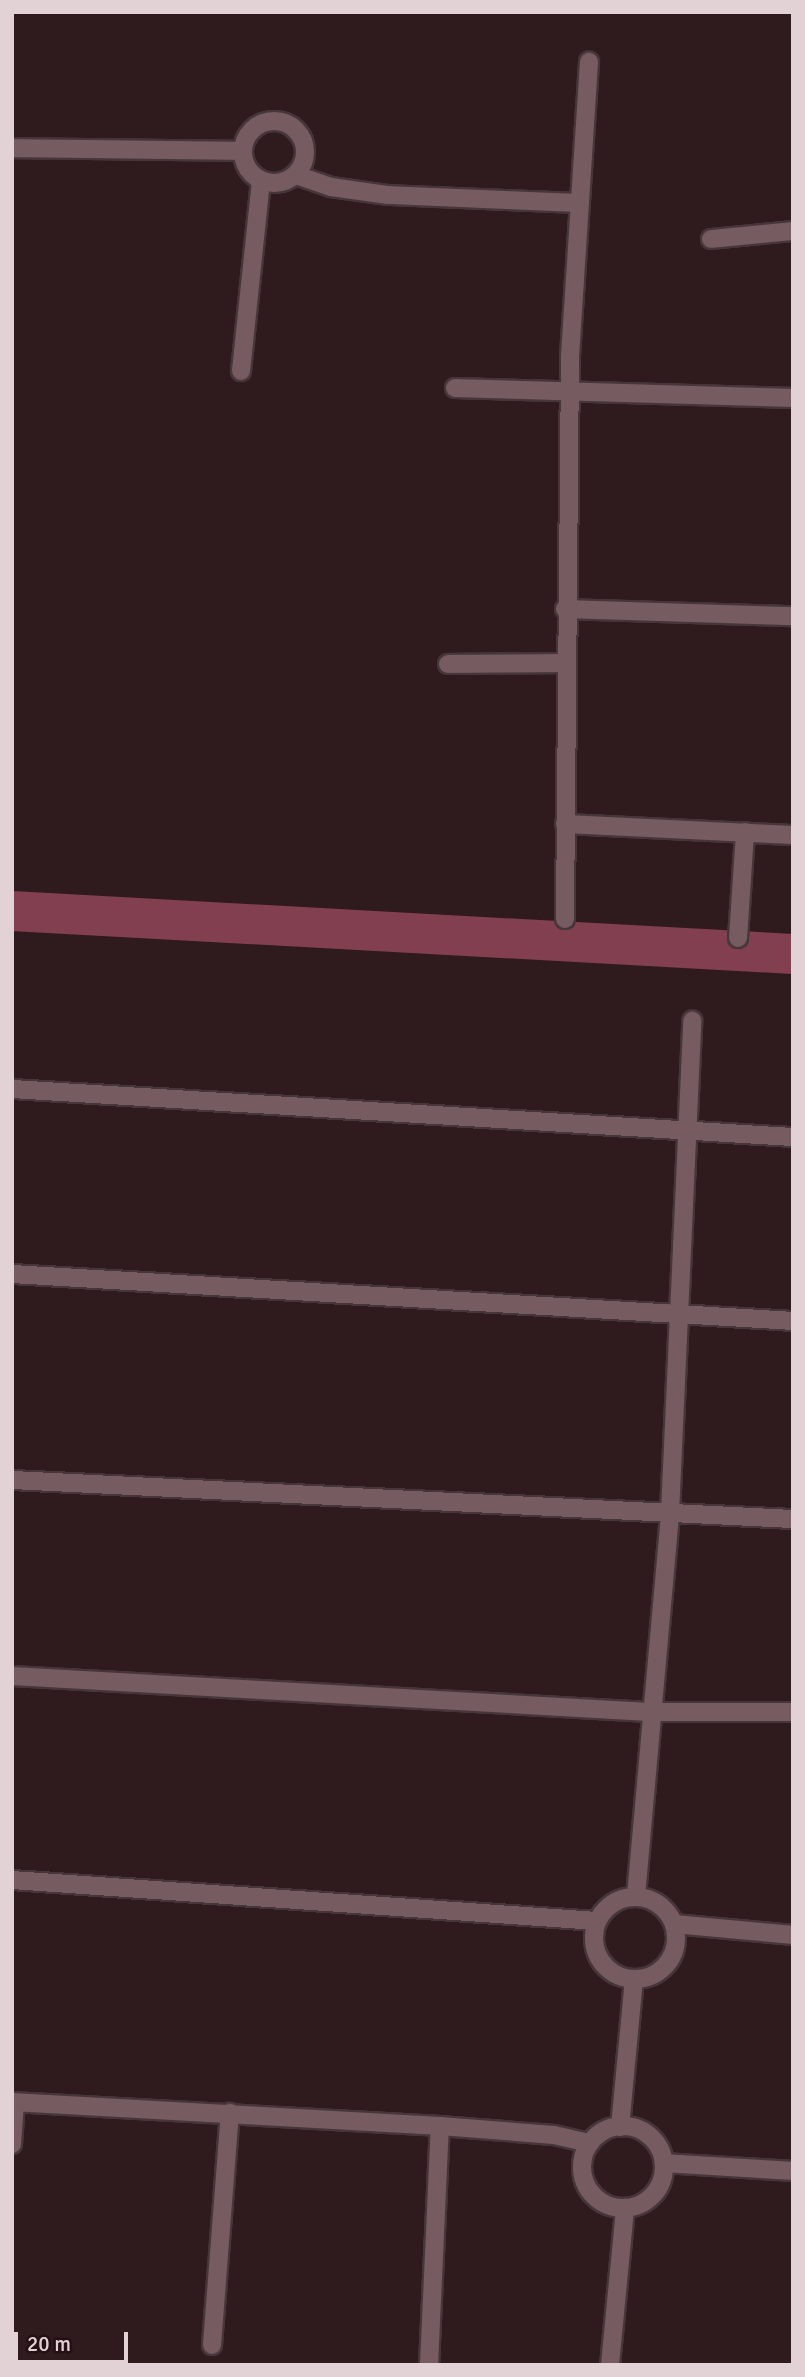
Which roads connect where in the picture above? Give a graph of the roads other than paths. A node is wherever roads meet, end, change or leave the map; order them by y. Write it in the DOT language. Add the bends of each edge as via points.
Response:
graph roads {
  1 [pos="589,62"];
  2 [pos="12,148"];
  3 [pos="242,151"];
  4 [pos="296,175"];
  5 [pos="261,181"];
  6 [pos="580,203"];
  7 [pos="793,230"];
  8 [pos="711,239"];
  9 [pos="241,371"];
  10 [pos="455,388"];
  11 [pos="569,390"];
  12 [pos="793,398"];
  13 [pos="565,609"];
  14 [pos="793,616"];
  15 [pos="564,663"];
  16 [pos="448,664"];
  17 [pos="565,824"];
  18 [pos="745,832"];
  19 [pos="793,835"];
  20 [pos="565,919"];
  21 [pos="738,938"];
  22 [pos="692,1020"];
  23 [pos="12,1089"];
  24 [pos="688,1132"];
  25 [pos="793,1136"];
  26 [pos="12,1274"];
  27 [pos="680,1314"];
  28 [pos="793,1321"];
  29 [pos="12,1480"];
  30 [pos="670,1513"];
  31 [pos="793,1519"];
  32 [pos="12,1676"];
  33 [pos="649,1712"];
  34 [pos="793,1712"];
  35 [pos="12,1880"];
  36 [pos="636,1896"];
  37 [pos="597,1921"];
  38 [pos="674,1924"];
  39 [pos="793,1935"];
  40 [pos="634,1980"];
  41 [pos="14,2102"];
  42 [pos="230,2113"];
  43 [pos="440,2126"];
  44 [pos="620,2127"];
  45 [pos="590,2143"];
  46 [pos="12,2144"];
  47 [pos="664,2163"];
  48 [pos="793,2171"];
  49 [pos="625,2208"];
  50 [pos="212,2345"];
  51 [pos="429,2365"];
  52 [pos="610,2365"];
  1 -- 6 [label="street"];
  2 -- 3 [label="street"];
  3 -- 4 [label="street" via="251,129 262,122 287,123 304,141 303,164"];
  3 -- 5 [label="street" via="244,164"];
  4 -- 5 [label="street" via="273,184"];
  4 -- 6 [label="street" via="331,187 388,195"];
  5 -- 9 [label="street"];
  6 -- 11 [label="street"];
  7 -- 8 [label="street"];
  10 -- 11 [label="street"];
  11 -- 12 [label="street"];
  11 -- 13 [label="street"];
  13 -- 14 [label="street"];
  13 -- 15 [label="street"];
  15 -- 16 [label="street"];
  15 -- 17 [label="street"];
  17 -- 18 [label="street"];
  17 -- 20 [label="street"];
  18 -- 19 [label="street"];
  18 -- 21 [label="street"];
  22 -- 24 [label="street"];
  23 -- 24 [label="street"];
  24 -- 25 [label="street"];
  24 -- 27 [label="street"];
  26 -- 27 [label="street"];
  27 -- 28 [label="street"];
  27 -- 30 [label="street"];
  29 -- 30 [label="street"];
  30 -- 31 [label="street"];
  30 -- 33 [label="street"];
  32 -- 33 [label="street"];
  33 -- 34 [label="street"];
  33 -- 36 [label="street"];
  35 -- 37 [label="street"];
  36 -- 37 [label="street" via="606,1908"];
  36 -- 38 [label="street" via="666,1910"];
  37 -- 40 [label="street" via="595,1953 611,1971"];
  38 -- 39 [label="street"];
  38 -- 40 [label="street" via="673,1956 649,1977"];
  40 -- 44 [label="street"];
  41 -- 42 [label="street"];
  41 -- 46 [label="street"];
  42 -- 43 [label="street"];
  42 -- 50 [label="street"];
  43 -- 45 [label="street" via="554,2135"];
  43 -- 51 [label="street"];
  44 -- 45 [label="street" via="608,2129"];
  44 -- 47 [label="street" via="633,2127 654,2140"];
  45 -- 49 [label="street" via="583,2159 586,2183 601,2202"];
  47 -- 48 [label="street"];
  47 -- 49 [label="street" via="659,2188 638,2206"];
  49 -- 52 [label="street"];
}
